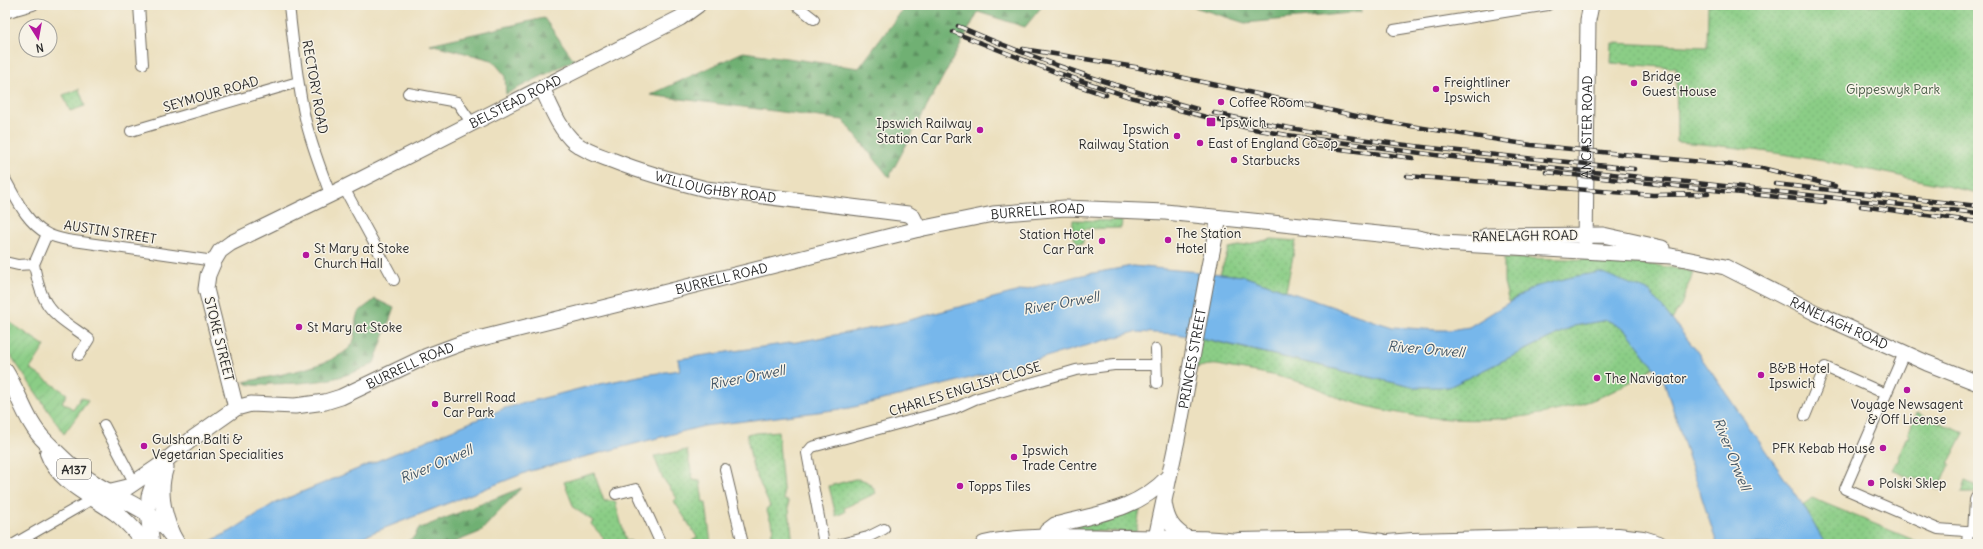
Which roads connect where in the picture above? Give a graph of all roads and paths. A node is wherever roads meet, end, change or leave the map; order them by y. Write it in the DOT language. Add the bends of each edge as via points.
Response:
graph roads {
  1 [pos="33,5"];
  2 [pos="139,5"];
  3 [pos="289,5"];
  4 [pos="698,5"];
  5 [pos="796,5"];
  6 [pos="1548,5"];
  7 [pos="1591,5"];
  8 [pos="5,13"];
  9 [pos="814,19"];
  10 [pos="1394,30"];
  11 [pos="143,64"];
  12 [pos="298,82"];
  13 [pos="542,88"];
  14 [pos="408,93"];
  15 [pos="471,122"];
  16 [pos="131,131"];
  17 [pos="5,179"];
  18 [pos="344,188"];
  19 [pos="330,194"];
  20 [pos="1219,218"];
  21 [pos="919,229"];
  22 [pos="47,234"];
  23 [pos="1585,242"];
  24 [pos="214,261"];
  25 [pos="5,262"];
  26 [pos="34,264"];
  27 [pos="394,280"];
  28 [pos="1156,349"];
  29 [pos="1904,353"];
  30 [pos="79,355"];
  31 [pos="1156,365"];
  32 [pos="5,371"];
  33 [pos="1157,383"];
  34 [pos="1978,383"];
  35 [pos="1886,394"];
  36 [pos="236,408"];
  37 [pos="1805,416"];
  38 [pos="104,425"];
  39 [pos="178,450"];
  40 [pos="159,466"];
  41 [pos="725,469"];
  42 [pos="1168,477"];
  43 [pos="135,484"];
  44 [pos="1978,493"];
  45 [pos="616,494"];
  46 [pos="101,496"];
  47 [pos="1164,498"];
  48 [pos="148,514"];
  49 [pos="884,529"];
  50 [pos="1973,532"];
  51 [pos="1044,538"];
  52 [pos="174,539"];
  53 [pos="1188,539"];
  54 [pos="1155,541"];
  55 [pos="1232,541"];
  56 [pos="1378,543"];
  57 [pos="14,544"];
  58 [pos="146,544"];
  59 [pos="152,544"];
  60 [pos="661,544"];
  61 [pos="743,544"];
  62 [pos="824,544"];
  63 [pos="841,544"];
  64 [pos="984,544"];
  65 [pos="1249,544"];
  66 [pos="1658,544"];
  67 [pos="1967,544"];
  1 -- 8 [label="street"];
  2 -- 11 [label="street"];
  3 -- 12 [label="street, RECTORY ROAD"];
  4 -- 13 [label="main road, BELSTEAD ROAD" via="680,18"];
  5 -- 9 [label="street"];
  6 -- 10 [label="street"];
  7 -- 23 [label="main road, ANCASTER ROAD" via="1588,20"];
  12 -- 16 [label="street, SEYMOUR ROAD"];
  12 -- 19 [label="street, RECTORY ROAD" via="312,145"];
  13 -- 15 [label="main road, BELSTEAD ROAD"];
  13 -- 21 [label="main road, WILLOUGHBY ROAD" via="562,128 575,143 609,160 706,189 908,214 913,217"];
  14 -- 15 [label="street" via="457,102"];
  15 -- 18 [label="main road, BELSTEAD ROAD"];
  17 -- 22 [label="street, AUSTIN STREET" via="34,224"];
  18 -- 19 [label="main road, BELSTEAD ROAD"];
  18 -- 27 [label="street"];
  19 -- 24 [label="main road, STOKE STREET" via="231,243 220,251"];
  20 -- 21 [label="main road, BURRELL ROAD" via="1134,210 1056,208 993,214"];
  20 -- 23 [label="main road, RANELAGH ROAD" via="1468,244"];
  20 -- 42 [label="main road, PRINCES STREET"];
  21 -- 36 [label="main road, BURRELL ROAD" via="453,346 341,398 295,406 251,404"];
  22 -- 24 [label="street, AUSTIN STREET" via="67,240"];
  22 -- 26 [label="street"];
  23 -- 29 [label="main road, RANELAGH ROAD" via="1724,267 1797,305"];
  24 -- 36 [label="main road, STOKE STREET" via="208,274 206,289"];
  25 -- 26 [label="street" via="18,265"];
  26 -- 30 [label="street" via="38,287 47,306 90,339"];
  28 -- 31 [label="street"];
  29 -- 34 [label="main road, RANELAGH ROAD"];
  29 -- 35 [label="street"];
  31 -- 33 [label="street"];
  31 -- 62 [label="street, CHARLES ENGLISH CLOSE" via="1114,365 1076,370 975,399 953,409 812,447 807,453"];
  32 -- 46 [label="main road, A137" via="44,441"];
  35 -- 37 [label="street" via="1825,367"];
  35 -- 50 [label="street" via="1845,489 1938,529"];
  36 -- 39 [label="main road"];
  38 -- 43 [label="street"];
  39 -- 40 [label="main road"];
  39 -- 52 [label="main road" via="167,464 162,482 164,508"];
  40 -- 43 [label="main road"];
  40 -- 48 [label="main road" via="149,496"];
  41 -- 61 [label="street"];
  42 -- 47 [label="main road, PRINCES STREET"];
  42 -- 51 [label="main road" via="1142,499 1121,508 1055,525 1047,531"];
  43 -- 46 [label="main road"];
  44 -- 50 [label="street" via="1975,500"];
  45 -- 60 [label="street" via="636,489"];
  46 -- 48 [label="main road, A137"];
  46 -- 57 [label="street"];
  46 -- 58 [label="main road, A137"];
  47 -- 53 [label="main road, PRINCES STREET" via="1169,521 1177,532"];
  47 -- 54 [label="main road, PRINCES STREET"];
  48 -- 52 [label="main road, A137"];
  48 -- 59 [label="main road"];
  49 -- 63 [label="street" via="868,537"];
  50 -- 67 [label="street"];
  51 -- 54 [label="main road"];
  51 -- 64 [label="main road"];
  53 -- 54 [label="main road"];
  53 -- 55 [label="main road"];
  55 -- 56 [label="main road" via="1358,539"];
  55 -- 65 [label="main road"];
  56 -- 66 [label="main road" via="1618,536"];
}
